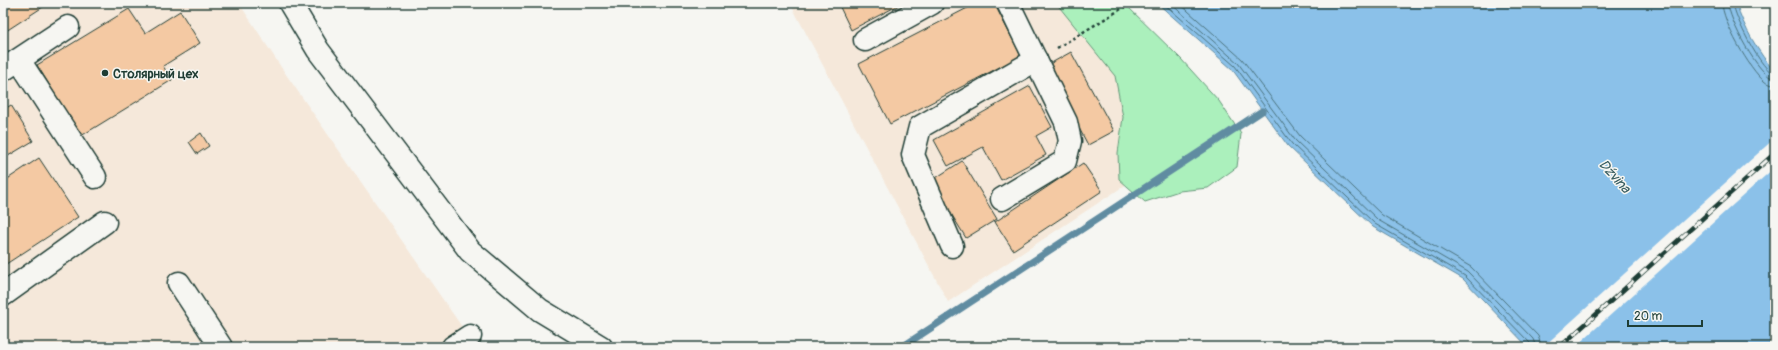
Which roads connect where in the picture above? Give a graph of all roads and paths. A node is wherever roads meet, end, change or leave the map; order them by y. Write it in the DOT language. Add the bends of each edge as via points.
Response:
graph roads {
  1 [pos="290,3"];
  2 [pos="932,3"];
  3 [pos="1008,3"];
  4 [pos="1131,3"];
  5 [pos="68,27"];
  6 [pos="865,40"];
  7 [pos="1036,60"];
  8 [pos="11,65"];
  9 [pos="95,178"];
  10 [pos="1002,200"];
  11 [pos="104,222"];
  12 [pos="952,246"];
  13 [pos="179,283"];
  14 [pos="3,296"];
  15 [pos="221,347"];
  16 [pos="601,347"];
  1 -- 16 [label="lane" via="318,50 470,251 540,310"];
  2 -- 6 [label="lane"];
  3 -- 7 [label="lane"];
  4 -- 7 [label="path"];
  5 -- 8 [label="lane"];
  7 -- 10 [label="lane" via="1066,122 1070,141 1065,161"];
  7 -- 12 [label="lane" via="920,127 913,155"];
  8 -- 9 [label="lane"];
  11 -- 14 [label="lane"];
  13 -- 15 [label="lane"];
}
